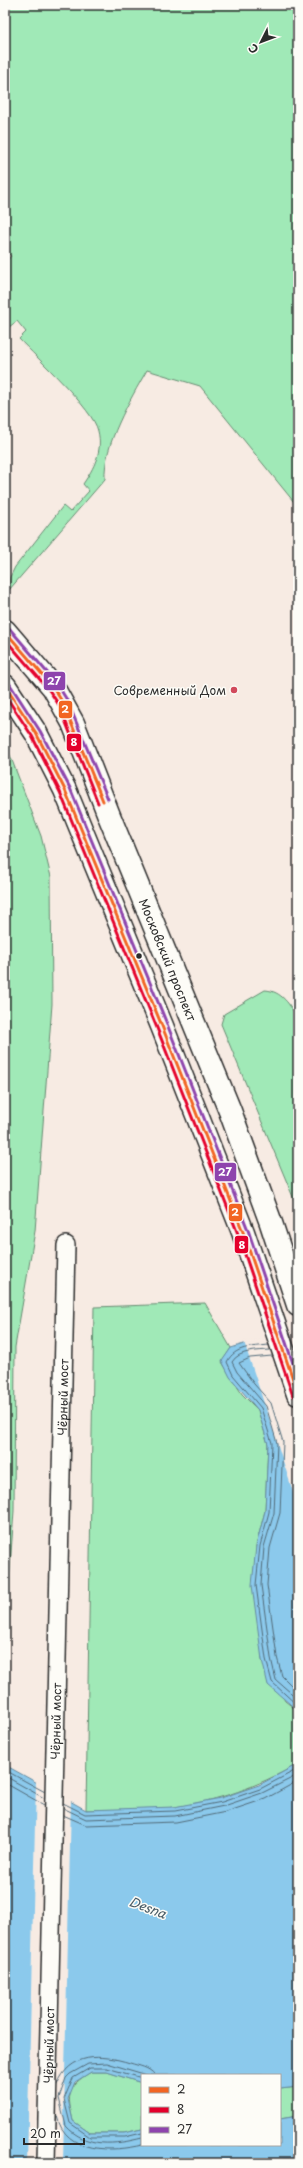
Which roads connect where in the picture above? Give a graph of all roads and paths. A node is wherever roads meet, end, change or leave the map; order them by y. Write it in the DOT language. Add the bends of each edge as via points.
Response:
graph roads {
  1 [pos="5,631"];
  2 [pos="5,686"];
  3 [pos="66,1245"];
  4 [pos="298,1305"];
  5 [pos="298,1394"];
  6 [pos="46,2163"];
  1 -- 4 [label="main road, Московский проспект" via="53,687 73,724 230,1111"];
  2 -- 5 [label="main road" via="36,733 65,790 243,1232"];
  3 -- 6 [label="street, Чёрный мост"];
}
